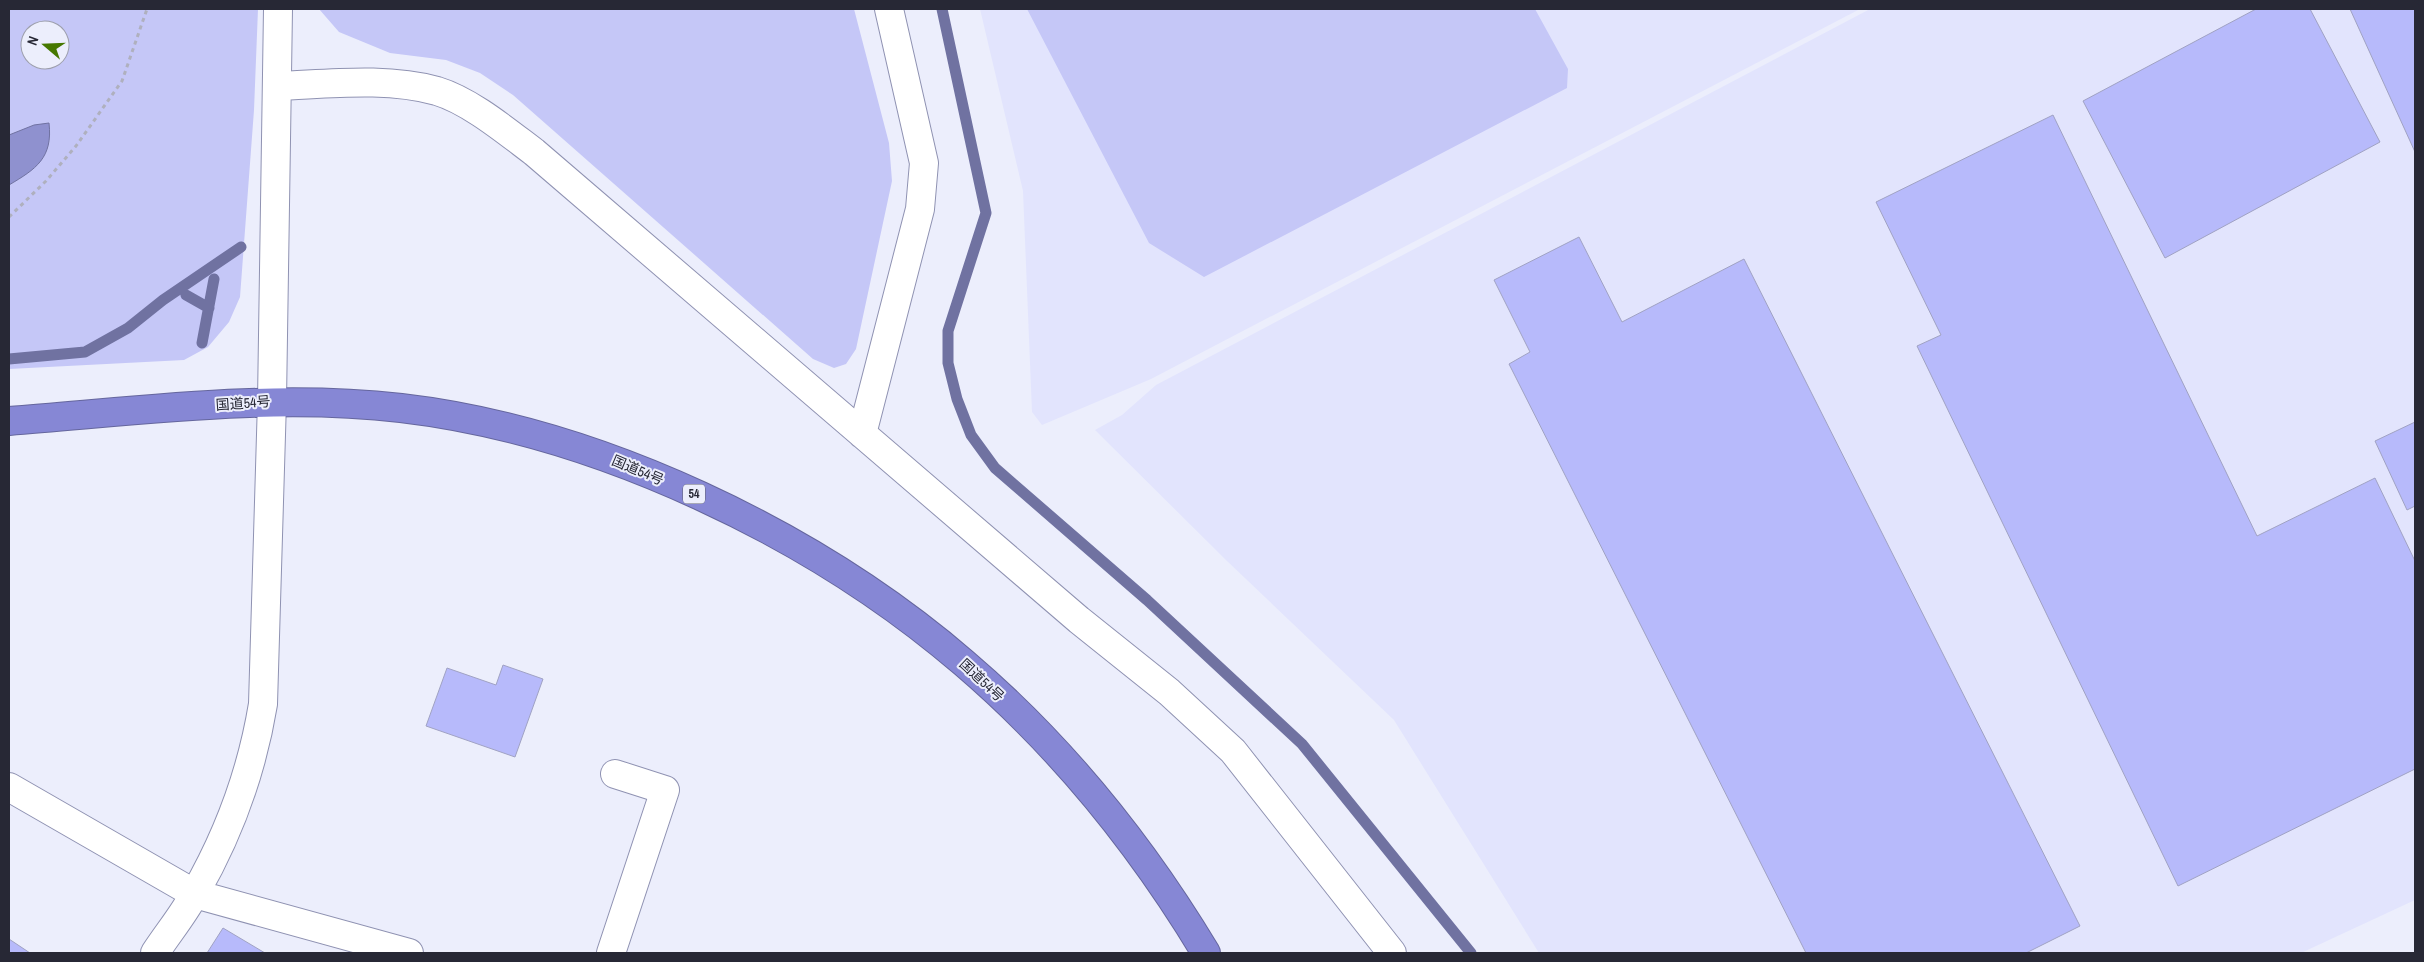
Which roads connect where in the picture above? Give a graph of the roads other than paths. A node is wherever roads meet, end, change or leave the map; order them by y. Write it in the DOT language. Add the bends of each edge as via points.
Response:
graph roads {
  1 [pos="278,9"];
  2 [pos="889,9"];
  3 [pos="277,86"];
  4 [pos="272,401"];
  5 [pos="9,421"];
  6 [pos="862,434"];
  7 [pos="616,774"];
  8 [pos="9,787"];
  9 [pos="195,894"];
  10 [pos="155,953"];
  11 [pos="409,953"];
  12 [pos="611,953"];
  13 [pos="1206,953"];
  14 [pos="1392,953"];
  1 -- 3 [label="street"];
  2 -- 6 [label="street" via="924,164 920,209"];
  3 -- 4 [label="street"];
  3 -- 6 [label="street" via="368,82 411,86 439,92 485,116 534,152"];
  4 -- 5 [label="highway, 国道54号 / 54"];
  4 -- 9 [label="street" via="263,704 244,784 227,831"];
  4 -- 13 [label="highway, 国道54号 / 54" via="400,408 524,431 590,451 671,484 786,540 910,620 965,664 1038,733 1116,821 1174,900"];
  6 -- 14 [label="street" via="1079,620 1169,692 1233,751"];
  7 -- 12 [label="street" via="665,790"];
  8 -- 9 [label="street"];
  9 -- 10 [label="street"];
  9 -- 11 [label="street"];
}
